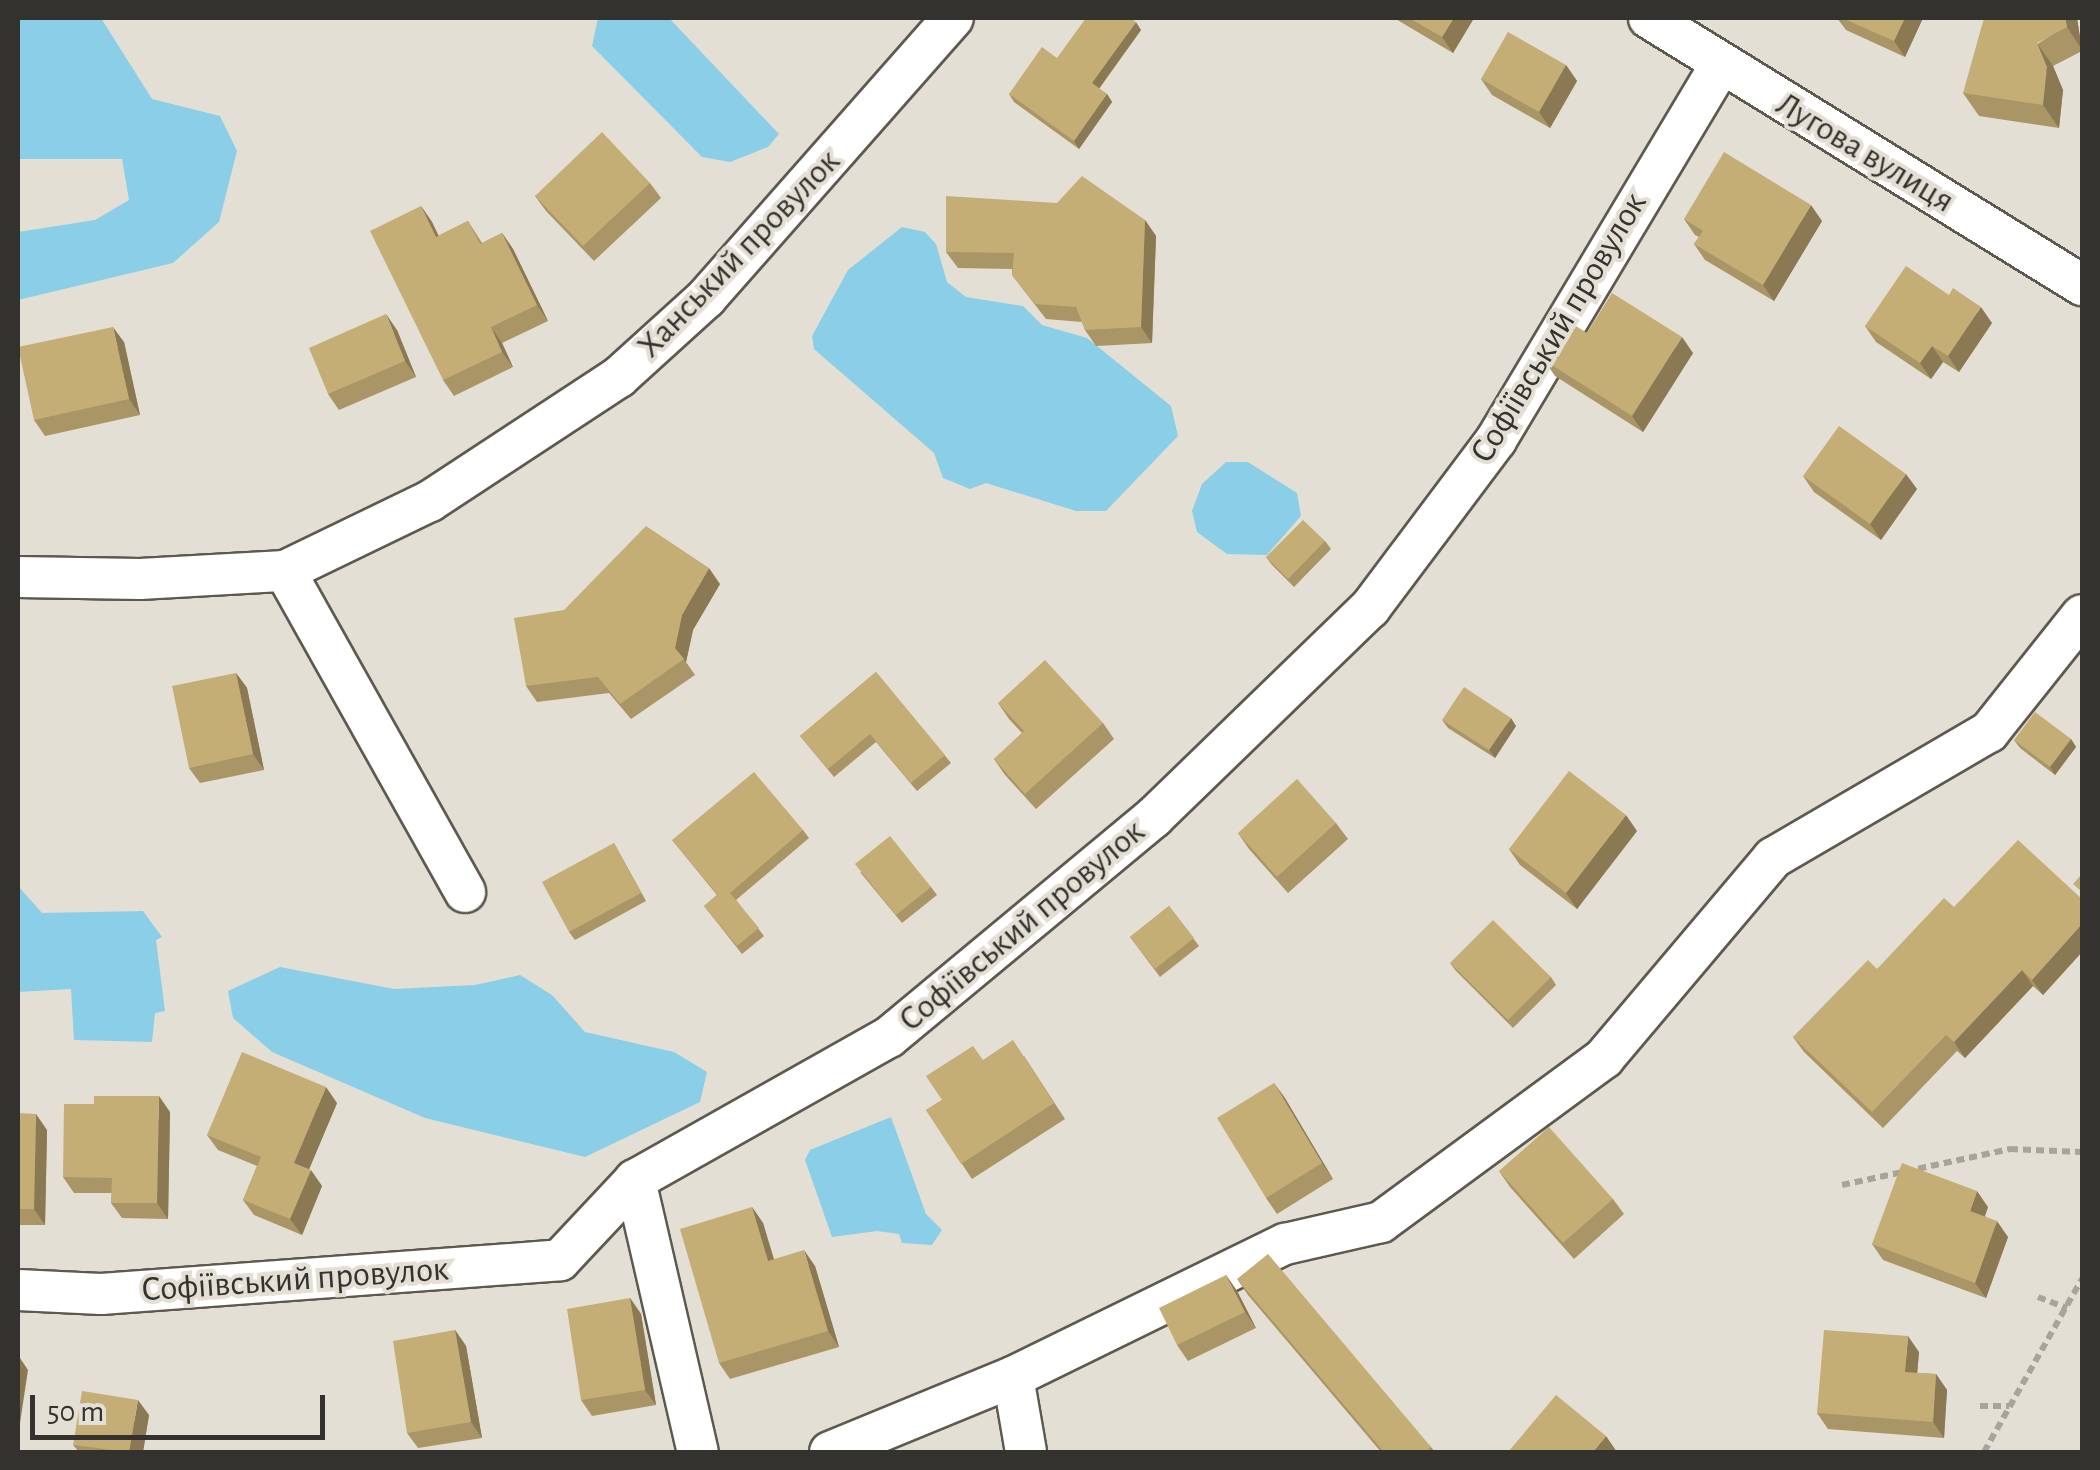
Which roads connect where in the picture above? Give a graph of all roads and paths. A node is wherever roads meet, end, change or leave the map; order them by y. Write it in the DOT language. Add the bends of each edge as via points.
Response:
graph roads {
  1 [pos="954,18"];
  2 [pos="1649,18"];
  3 [pos="1720,65"];
  4 [pos="2082,285"];
  5 [pos="284,571"];
  6 [pos="18,577"];
  7 [pos="2082,615"];
  8 [pos="465,892"];
  9 [pos="2082,1152"];
  10 [pos="635,1180"];
  11 [pos="1842,1185"];
  12 [pos="2082,1279"];
  13 [pos="18,1290"];
  14 [pos="2038,1296"];
  15 [pos="2067,1308"];
  16 [pos="1013,1377"];
  17 [pos="1980,1406"];
  18 [pos="2009,1406"];
  19 [pos="698,1452"];
  20 [pos="830,1452"];
  21 [pos="1026,1452"];
  22 [pos="1984,1452"];
  1 -- 5 [label="street, Ханський провулок" via="768,233 619,377 430,500"];
  2 -- 3 [label="street, Лугова вулиця"];
  3 -- 4 [label="street, Лугова вулиця"];
  3 -- 10 [label="street, Софіївський провулок" via="1496,440 1370,608 1154,817 888,1037"];
  5 -- 6 [label="street, Ханський провулок"];
  5 -- 8 [label="street"];
  7 -- 16 [label="street" via="1989,732 1773,858 1604,1058 1381,1222 1285,1244"];
  9 -- 11 [label="path" via="2010,1149"];
  10 -- 13 [label="street, Софіївський провулок" via="560,1260 101,1294"];
  10 -- 19 [label="street"];
  12 -- 15 [label="path"];
  14 -- 15 [label="path"];
  15 -- 18 [label="path"];
  16 -- 20 [label="street"];
  16 -- 21 [label="street"];
  17 -- 18 [label="path"];
  18 -- 22 [label="path"];
}
